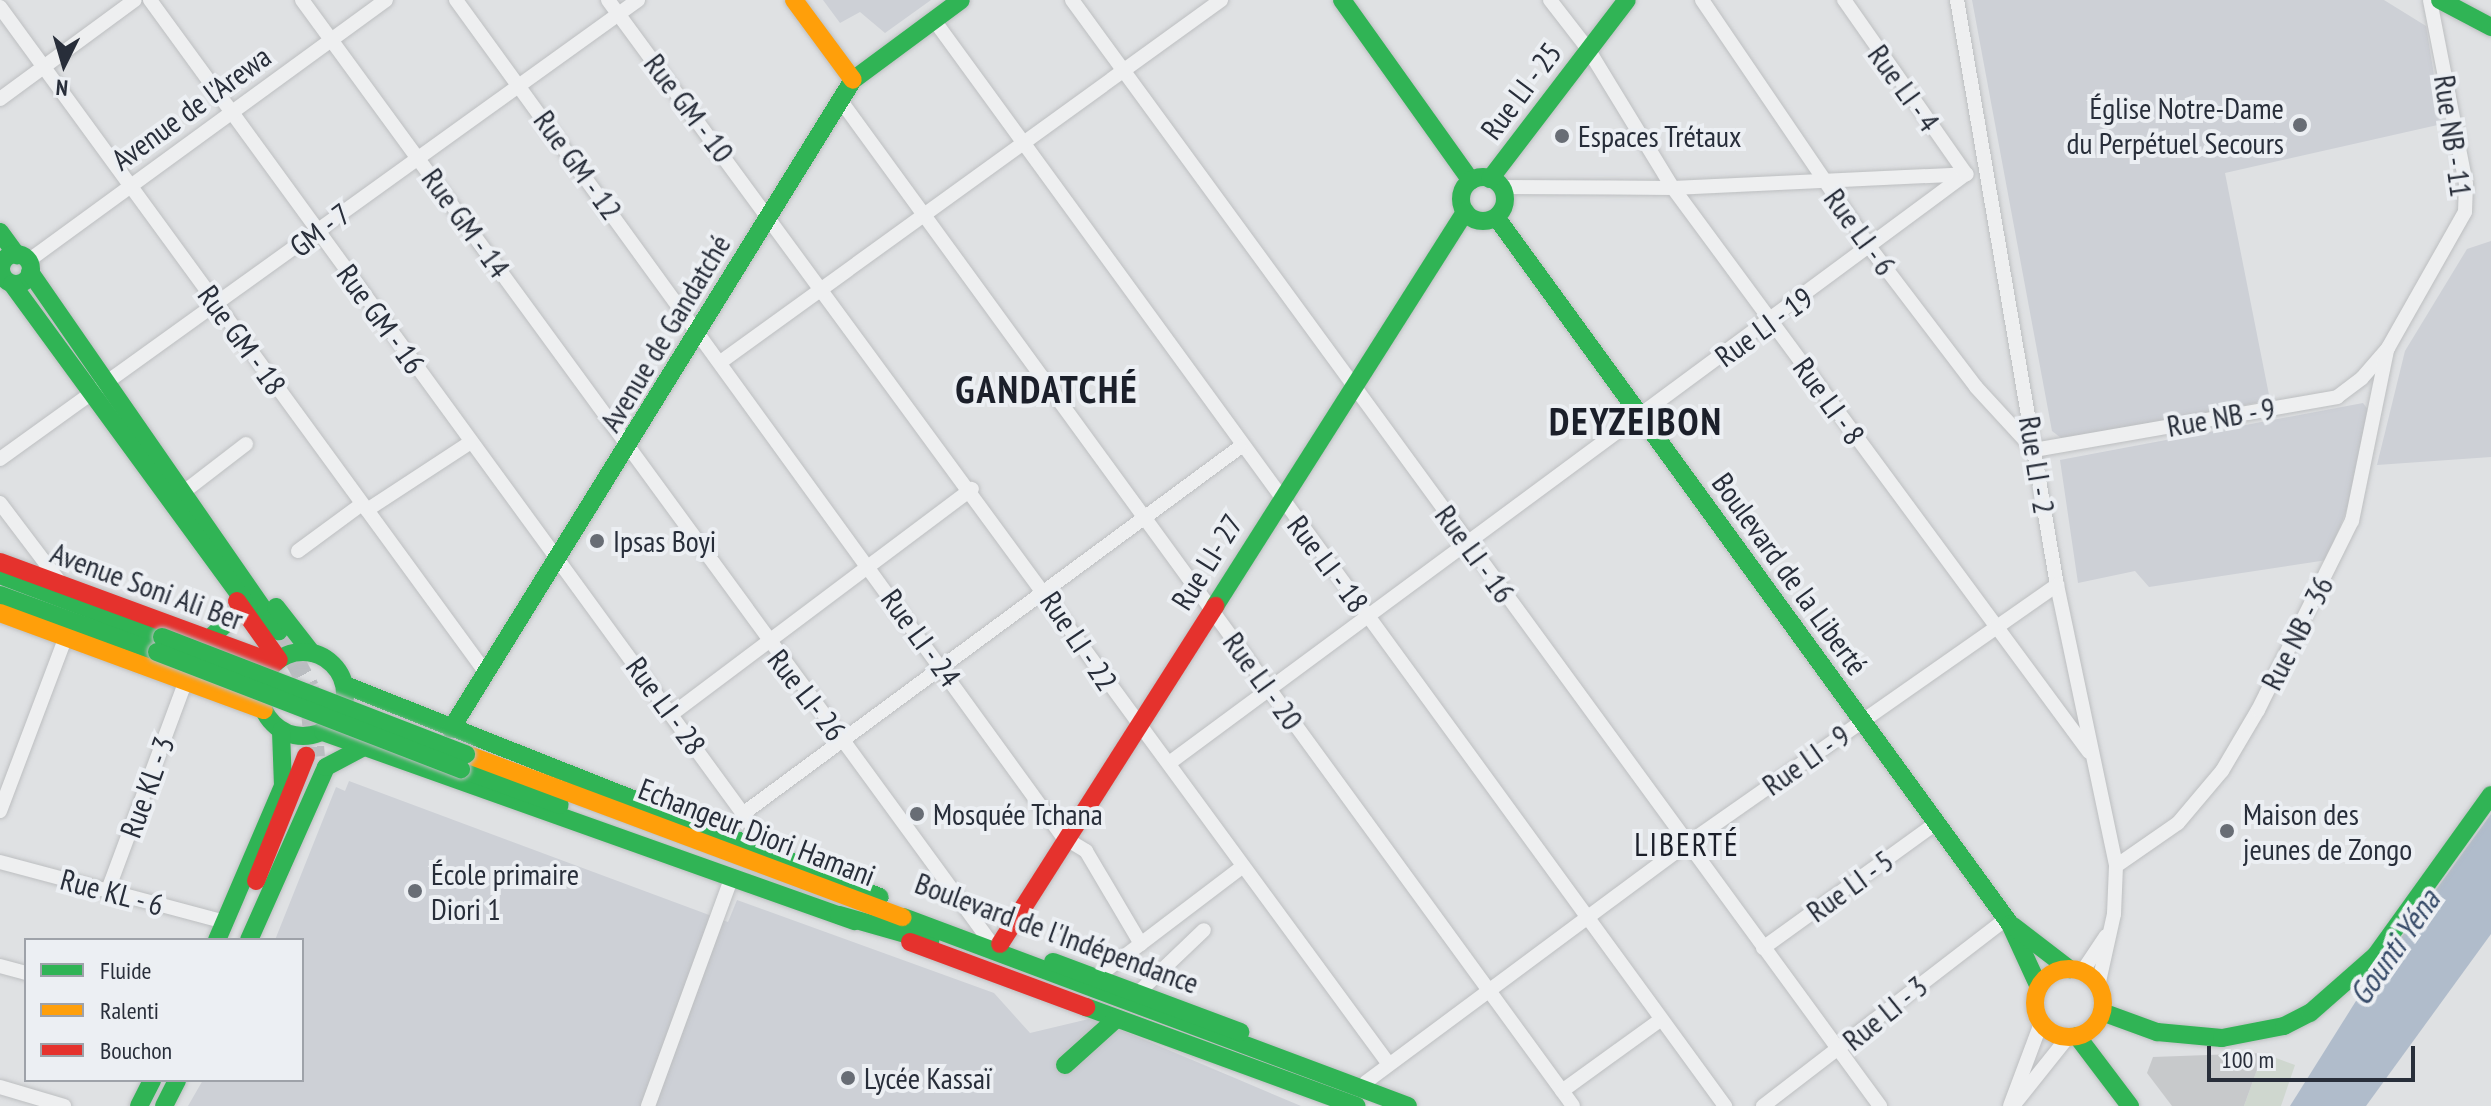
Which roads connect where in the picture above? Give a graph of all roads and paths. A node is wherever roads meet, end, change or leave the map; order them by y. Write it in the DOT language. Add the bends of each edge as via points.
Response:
graph roads {
  1 [pos="135,0"];
  2 [pos="150,0"];
  3 [pos="302,0"];
  4 [pos="386,0"];
  5 [pos="456,0"];
  6 [pos="608,0"];
  7 [pos="638,0"];
  8 [pos="794,0"];
  9 [pos="961,0"];
  10 [pos="1072,0"];
  11 [pos="1221,0"];
  12 [pos="1342,0"];
  13 [pos="1550,0"];
  14 [pos="1627,0"];
  15 [pos="1702,0"];
  16 [pos="1844,0"];
  17 [pos="1957,0"];
  18 [pos="2430,0"];
  19 [pos="2440,0"];
  20 [pos="0,7"];
  21 [pos="619,14"];
  22 [pos="934,20"];
  23 [pos="2491,27"];
  24 [pos="332,40"];
  25 [pos="1588,49"];
  26 [pos="43,67"];
  27 [pos="1123,70"];
  28 [pos="853,80"];
  29 [pos="520,86"];
  30 [pos="0,99"];
  31 [pos="841,101"];
  32 [pos="230,114"];
  33 [pos="1023,144"];
  34 [pos="419,158"];
  35 [pos="1966,174"];
  36 [pos="1987,176"];
  37 [pos="1822,178"];
  38 [pos="1471,181"];
  39 [pos="1496,183"];
  40 [pos="131,187"];
  41 [pos="1673,188"];
  42 [pos="1465,212"];
  43 [pos="769,216"];
  44 [pos="922,217"];
  45 [pos="1496,217"];
  46 [pos="317,231"];
  47 [pos="0,232"];
  48 [pos="1871,249"];
  49 [pos="25,263"];
  50 [pos="3,275"];
  51 [pos="822,289"];
  52 [pos="218,307"];
  53 [pos="1771,320"];
  54 [pos="698,330"];
  55 [pos="2388,348"];
  56 [pos="722,361"];
  57 [pos="108,383"];
  58 [pos="1352,385"];
  59 [pos="92,394"];
  60 [pos="1641,417"];
  61 [pos="471,442"];
  62 [pos="246,444"];
  63 [pos="628,447"];
  64 [pos="1240,447"];
  65 [pos="2034,450"];
  66 [pos="0,459"];
  67 [pos="972,489"];
  68 [pos="185,491"];
  69 [pos="1279,499"];
  70 [pos="0,503"];
  71 [pos="364,507"];
  72 [pos="203,517"];
  73 [pos="1141,519"];
  74 [pos="184,521"];
  75 [pos="1467,544"];
  76 [pos="298,551"];
  77 [pos="558,557"];
  78 [pos="0,562"];
  79 [pos="869,567"];
  80 [pos="0,575"];
  81 [pos="2057,585"];
  82 [pos="65,588"];
  83 [pos="1045,590"];
  84 [pos="0,595"];
  85 [pos="242,609"];
  86 [pos="1211,609"];
  87 [pos="0,613"];
  88 [pos="1367,617"];
  89 [pos="1992,626"];
  90 [pos="210,638"];
  91 [pos="65,639"];
  92 [pos="765,642"];
  93 [pos="159,644"];
  94 [pos="312,653"];
  95 [pos="277,661"];
  96 [pos="941,666"];
  97 [pos="486,673"];
  98 [pos="185,683"];
  99 [pos="345,685"];
  100 [pos="1267,688"];
  101 [pos="264,710"];
  102 [pos="672,714"];
  103 [pos="1862,720"];
  104 [pos="1136,726"];
  105 [pos="451,729"];
  106 [pos="281,731"];
  107 [pos="323,732"];
  108 [pos="840,738"];
  109 [pos="362,748"];
  110 [pos="2092,756"];
  111 [pos="316,760"];
  112 [pos="1172,761"];
  113 [pos="464,762"];
  114 [pos="2491,795"];
  115 [pos="0,811"];
  116 [pos="744,813"];
  117 [pos="1936,823"];
  118 [pos="714,832"];
  119 [pos="1063,837"];
  120 [pos="1687,844"];
  121 [pos="773,856"];
  122 [pos="0,862"];
  123 [pos="2116,866"];
  124 [pos="1242,867"];
  125 [pos="799,877"];
  126 [pos="731,879"];
  127 [pos="108,890"];
  128 [pos="839,915"];
  129 [pos="1585,921"];
  130 [pos="2008,921"];
  131 [pos="2111,929"];
  132 [pos="1204,930"];
  133 [pos="227,931"];
  134 [pos="239,938"];
  135 [pos="250,938"];
  136 [pos="941,938"];
  137 [pos="995,942"];
  138 [pos="1141,944"];
  139 [pos="1763,948"];
  140 [pos="0,966"];
  141 [pos="2075,971"];
  142 [pos="24,972"];
  143 [pos="1097,977"];
  144 [pos="2098,986"];
  145 [pos="2039,987"];
  146 [pos="1488,991"];
  147 [pos="1138,993"];
  148 [pos="2100,1016"];
  149 [pos="1116,1019"];
  150 [pos="1660,1020"];
  151 [pos="2041,1023"];
  152 [pos="2072,1036"];
  153 [pos="1838,1051"];
  154 [pos="1388,1063"];
  155 [pos="1065,1065"];
  156 [pos="151,1082"];
  157 [pos="176,1082"];
  158 [pos="1366,1082"];
  159 [pos="1332,1084"];
  160 [pos="0,1087"];
  161 [pos="1562,1091"];
  162 [pos="1389,1098"];
  163 [pos="2127,1101"];
  164 [pos="64,1106"];
  165 [pos="139,1106"];
  166 [pos="164,1106"];
  167 [pos="648,1106"];
  168 [pos="1356,1106"];
  169 [pos="1367,1106"];
  170 [pos="1408,1106"];
  171 [pos="1573,1106"];
  172 [pos="1725,1106"];
  173 [pos="1763,1106"];
  174 [pos="1880,1106"];
  175 [pos="2012,1106"];
  1 -- 26 [label="street"];
  2 -- 32 [label="street, Rue GM - 16"];
  3 -- 24 [label="street, Rue GM - 14"];
  4 -- 24 [label="street, Avenue de l'Arewa"];
  5 -- 29 [label="street, Rue GM - 12"];
  6 -- 21 [label="street, Rue GM - 10"];
  7 -- 21 [label="street, GM - 7"];
  8 -- 28 [label="main road"];
  9 -- 22 [label="main road, Avenue de Gandatché"];
  10 -- 27 [label="street, Rue LI - 16"];
  11 -- 27 [label="street"];
  12 -- 38 [label="main road"];
  13 -- 25 [label="street, Rue LI - 8"];
  14 -- 25 [label="main road, Rue LI - 25"];
  15 -- 37 [label="street, Rue LI - 6"];
  16 -- 35 [label="street, Rue LI - 4"];
  17 -- 36 [label="street, Rue LI - 2"];
  18 -- 55 [label="street, Rue NB - 11" via="2466,184 2465,212"];
  19 -- 23 [label="main road"];
  20 -- 26 [label="street, Rue GM - 18"];
  21 -- 29 [label="street, GM - 7"];
  21 -- 43 [label="street, Rue GM - 10"];
  22 -- 28 [label="main road, Avenue de Gandatché"];
  22 -- 33 [label="street, Rue LI - 18"];
  24 -- 32 [label="street, Avenue de l'Arewa"];
  24 -- 34 [label="street, Rue GM - 14"];
  25 -- 39 [label="main road, Rue LI - 25"];
  25 -- 41 [label="street, Rue LI - 8"];
  26 -- 30 [label="street"];
  26 -- 40 [label="street, Rue GM - 18"];
  27 -- 33 [label="street"];
  27 -- 58 [label="street, Rue LI - 16"];
  28 -- 31 [label="main road, Avenue de Gandatché"];
  29 -- 34 [label="street, GM - 7"];
  29 -- 54 [label="street, Rue GM - 12"];
  31 -- 43 [label="main road, Avenue de Gandatché"];
  31 -- 44 [label="street, Rue LI - 20"];
  32 -- 40 [label="street, Avenue de l'Arewa"];
  32 -- 46 [label="street, Rue GM - 16"];
  33 -- 44 [label="street"];
  33 -- 64 [label="street, Rue LI - 18"];
  34 -- 46 [label="street, GM - 7"];
  34 -- 63 [label="street, Rue GM - 14"];
  35 -- 36 [label="street"];
  35 -- 37 [label="street"];
  35 -- 48 [label="street, Rue LI - 19"];
  36 -- 65 [label="street, Rue LI - 2"];
  37 -- 41 [label="street"];
  37 -- 48 [label="street, Rue LI - 6"];
  38 -- 39 [label="main road"];
  38 -- 42 [label="main road" via="1461,199"];
  39 -- 41 [label="street"];
  39 -- 45 [label="main road" via="1505,200"];
  40 -- 49 [label="street, Avenue de l'Arewa"];
  40 -- 52 [label="street, Rue GM - 18"];
  41 -- 53 [label="street, Rue LI - 8"];
  42 -- 45 [label="main road" via="1483,221"];
  42 -- 58 [label="main road, Rue LI- 27"];
  43 -- 51 [label="street, Rue LI - 22"];
  43 -- 54 [label="main road, Avenue de Gandatché"];
  44 -- 51 [label="street"];
  44 -- 73 [label="street, Rue LI - 20"];
  45 -- 60 [label="main road, Boulevard de la Liberté"];
  46 -- 52 [label="street, GM - 7"];
  46 -- 61 [label="street, Rue GM - 16"];
  47 -- 49 [label="main road"];
  48 -- 53 [label="street, Rue LI - 19"];
  48 -- 65 [label="street, Rue LI - 6" via="1976,387"];
  49 -- 50 [label="main road"];
  49 -- 50 [label="main road" via="24,282"];
  49 -- 57 [label="main road"];
  50 -- 59 [label="main road"];
  51 -- 56 [label="street"];
  51 -- 67 [label="street, Rue LI - 22"];
  52 -- 57 [label="street, GM - 7"];
  52 -- 71 [label="street, Rue GM - 18"];
  53 -- 60 [label="street, Rue LI - 19"];
  53 -- 89 [label="street, Rue LI - 8"];
  54 -- 56 [label="street, Rue LI - 24"];
  54 -- 63 [label="main road, Avenue de Gandatché"];
  55 -- 65 [label="street, Rue NB - 9" via="2337,397"];
  55 -- 123 [label="street, Rue NB - 36" via="2352,521 2258,710 2222,771 2178,823"];
  56 -- 79 [label="street, Rue LI - 24"];
  57 -- 59 [label="street, GM - 7"];
  57 -- 68 [label="main road"];
  58 -- 69 [label="main road, Rue LI- 27"];
  58 -- 75 [label="street, Rue LI - 16"];
  59 -- 66 [label="street, GM - 7"];
  59 -- 74 [label="main road"];
  60 -- 75 [label="street, Rue LI - 19"];
  60 -- 103 [label="main road, Boulevard de la Liberté"];
  61 -- 71 [label="street"];
  61 -- 77 [label="street, Rue GM - 16"];
  62 -- 68 [label="street"];
  63 -- 77 [label="main road, Avenue de Gandatché"];
  63 -- 92 [label="street, Rue LI- 26"];
  64 -- 69 [label="street, Rue LI - 18"];
  64 -- 73 [label="street"];
  65 -- 81 [label="street, Rue LI - 2"];
  67 -- 79 [label="street"];
  67 -- 83 [label="street, Rue LI - 22"];
  68 -- 72 [label="main road"];
  69 -- 86 [label="main road, Rue LI- 27"];
  69 -- 88 [label="street, Rue LI - 18"];
  70 -- 82 [label="street"];
  71 -- 76 [label="street"];
  71 -- 97 [label="street, Rue GM - 18"];
  72 -- 74 [label="main road" via="274,632"];
  72 -- 94 [label="main road"];
  73 -- 83 [label="street"];
  73 -- 86 [label="street, Rue LI - 20"];
  74 -- 85 [label="main road"];
  75 -- 88 [label="street, Rue LI - 19"];
  75 -- 120 [label="street, Rue LI - 16"];
  77 -- 97 [label="main road, Avenue de Gandatché"];
  77 -- 102 [label="street, Rue LI - 28"];
  78 -- 82 [label="main road, Avenue Soni Ali Ber"];
  79 -- 92 [label="street"];
  79 -- 96 [label="street, Rue LI - 24"];
  80 -- 93 [label="main road, Avenue Soni Ali Ber"];
  81 -- 89 [label="street, Rue LI - 9"];
  81 -- 110 [label="street, Rue LI - 2"];
  82 -- 90 [label="main road, Avenue Soni Ali Ber"];
  83 -- 96 [label="street"];
  83 -- 104 [label="street, Rue LI - 22"];
  84 -- 93 [label="main road, Avenue Soni Ali Ber"];
  85 -- 90 [label="main road"];
  85 -- 95 [label="main road"];
  86 -- 100 [label="street, Rue LI - 20"];
  86 -- 104 [label="main road, Rue LI- 27"];
  87 -- 91 [label="main road"];
  88 -- 100 [label="street, Rue LI - 19"];
  88 -- 129 [label="street, Rue LI - 18"];
  89 -- 103 [label="street, Rue LI - 9"];
  89 -- 110 [label="street, Rue LI - 8"];
  90 -- 95 [label="main road, Avenue Soni Ali Ber"];
  91 -- 98 [label="main road"];
  91 -- 115 [label="street"];
  92 -- 102 [label="street"];
  92 -- 108 [label="street, Rue LI- 26"];
  93 -- 113 [label="main road, Echangeur Diori Hamani, bridge"];
  94 -- 95 [label="main road"];
  94 -- 99 [label="main road" via="333,664"];
  95 -- 101 [label="main road" via="263,680"];
  96 -- 108 [label="street"];
  96 -- 119 [label="street, Rue LI - 24"];
  97 -- 105 [label="main road, Avenue de Gandatché"];
  98 -- 101 [label="main road"];
  98 -- 127 [label="street, Rue KL - 3"];
  99 -- 105 [label="main road, Boulevard de l'Indépendance"];
  99 -- 107 [label="main road" via="342,712"];
  100 -- 112 [label="street, Rue LI - 19"];
  100 -- 146 [label="street, Rue LI - 20"];
  101 -- 106 [label="main road"];
  102 -- 116 [label="street, Rue LI - 28"];
  103 -- 117 [label="main road, Boulevard de la Liberté"];
  103 -- 120 [label="street, Rue LI - 9"];
  104 -- 112 [label="street, Rue LI - 22"];
  104 -- 119 [label="main road, Rue LI- 27"];
  105 -- 118 [label="main road, Boulevard de l'Indépendance"];
  106 -- 107 [label="main road" via="309,737"];
  106 -- 133 [label="main road" via="283,786"];
  107 -- 109 [label="main road, Boulevard de l'Indépendance"];
  107 -- 111 [label="main road"];
  108 -- 116 [label="street"];
  108 -- 137 [label="street, Rue LI- 26"];
  109 -- 111 [label="main road"];
  109 -- 126 [label="main road, Boulevard de l'Indépendance"];
  110 -- 123 [label="street, Rue LI - 2"];
  111 -- 133 [label="main road"];
  111 -- 134 [label="main road"];
  111 -- 135 [label="main road"];
  112 -- 124 [label="street, Rue LI - 22"];
  113 -- 125 [label="main road, Echangeur Diori Hamani"];
  113 -- 136 [label="main road, Echangeur Diori Hamani"];
  114 -- 148 [label="main road" via="2376,955 2310,1013 2284,1026 2222,1038 2157,1032"];
  116 -- 121 [label="street, Rue LI - 28"];
  117 -- 130 [label="main road, Boulevard de la Liberté"];
  117 -- 139 [label="street, Rue LI - 5"];
  118 -- 121 [label="main road, Boulevard de l'Indépendance"];
  118 -- 125 [label="main road"];
  119 -- 137 [label="main road, Rue LI- 27"];
  119 -- 138 [label="street, Rue LI - 24" via="1086,851"];
  120 -- 129 [label="street, Rue LI - 9"];
  120 -- 139 [label="street, Rue LI - 16"];
  121 -- 137 [label="main road, Boulevard de l'Indépendance"];
  122 -- 127 [label="street, Rue KL - 6"];
  123 -- 131 [label="street, Rue LI - 2"];
  124 -- 138 [label="street"];
  124 -- 154 [label="street, Rue LI - 22"];
  125 -- 136 [label="main road, Echangeur Diori Hamani"];
  126 -- 128 [label="main road, Boulevard de l'Indépendance"];
  126 -- 167 [label="street"];
  127 -- 133 [label="street, Rue KL - 6"];
  128 -- 136 [label="main road"];
  128 -- 149 [label="main road, Boulevard de l'Indépendance"];
  129 -- 146 [label="street, Rue LI - 9"];
  129 -- 150 [label="street, Rue LI - 18"];
  130 -- 141 [label="main road, Boulevard de la Liberté"];
  130 -- 145 [label="main road, Boulevard de la Liberté"];
  130 -- 153 [label="street, Rue LI - 3"];
  131 -- 141 [label="street"];
  131 -- 144 [label="street"];
  132 -- 147 [label="street"];
  136 -- 159 [label="main road, Echangeur Diori Hamani"];
  137 -- 143 [label="main road, Boulevard de l'Indépendance"];
  138 -- 143 [label="street"];
  139 -- 153 [label="street, Rue LI - 16"];
  140 -- 142 [label="street"];
  141 -- 144 [label="main road"];
  141 -- 145 [label="main road"];
  143 -- 147 [label="main road, Boulevard de l'Indépendance"];
  144 -- 148 [label="main road"];
  145 -- 151 [label="main road" via="2035,1005"];
  146 -- 154 [label="street, Rue LI - 9"];
  146 -- 161 [label="street, Rue LI - 20"];
  147 -- 158 [label="main road, Boulevard de l'Indépendance"];
  148 -- 152 [label="main road"];
  148 -- 163 [label="main road"];
  149 -- 155 [label="main road"];
  149 -- 168 [label="main road, Boulevard de l'Indépendance"];
  150 -- 161 [label="street"];
  150 -- 172 [label="street, Rue LI - 18"];
  151 -- 152 [label="main road"];
  151 -- 175 [label="street"];
  152 -- 163 [label="main road"];
  152 -- 175 [label="street"];
  153 -- 173 [label="street, Rue LI - 3"];
  153 -- 174 [label="street, Rue LI - 16"];
  154 -- 158 [label="street, Rue LI - 9"];
  156 -- 165 [label="main road"];
  157 -- 166 [label="main road"];
  158 -- 162 [label="main road, Boulevard de l'Indépendance"];
  159 -- 162 [label="main road, Boulevard de l'Indépendance"];
  159 -- 169 [label="main road"];
  160 -- 164 [label="street"];
  161 -- 171 [label="street, Rue LI - 20"];
  162 -- 170 [label="main road, Boulevard de l'Indépendance"];
}
